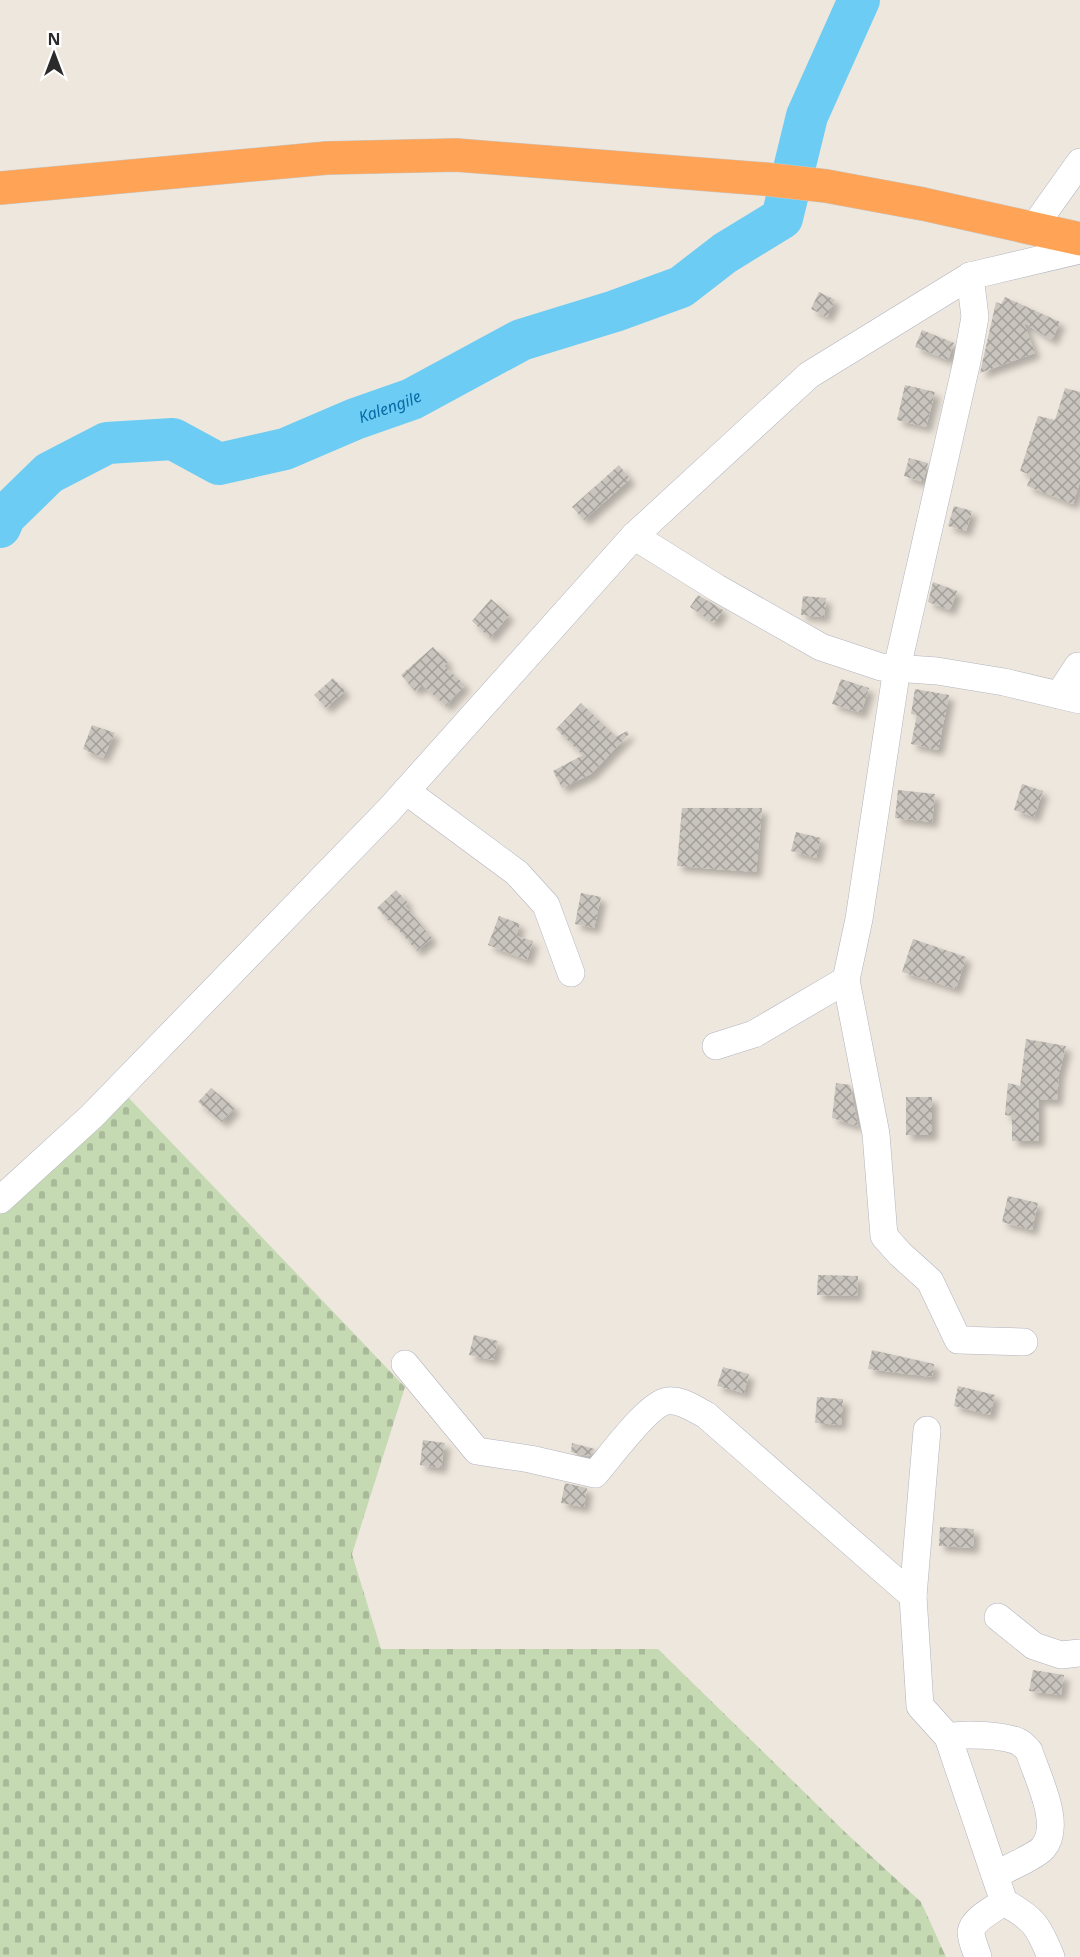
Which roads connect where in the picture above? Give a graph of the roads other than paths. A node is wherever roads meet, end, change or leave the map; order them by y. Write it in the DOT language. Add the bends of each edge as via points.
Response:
graph roads {
  1 [pos="1080,162"];
  2 [pos="0,188"];
  3 [pos="1033,228"];
  4 [pos="1080,239"];
  5 [pos="1080,250"];
  6 [pos="970,276"];
  7 [pos="634,536"];
  8 [pos="1078,666"];
  9 [pos="897,668"];
  10 [pos="1070,697"];
  11 [pos="406,790"];
  12 [pos="571,973"];
  13 [pos="846,980"];
  14 [pos="716,1046"];
  15 [pos="0,1200"];
  16 [pos="1024,1342"];
  17 [pos="405,1364"];
  18 [pos="927,1430"];
  19 [pos="913,1596"];
  20 [pos="998,1617"];
  21 [pos="1080,1653"];
  22 [pos="948,1737"];
  23 [pos="995,1875"];
  24 [pos="1004,1902"];
  25 [pos="978,1957"];
  26 [pos="1052,1957"];
  1 -- 3 [label="street"];
  2 -- 3 [label="highway" via="327,158 456,155 826,186"];
  3 -- 4 [label="highway"];
  5 -- 6 [label="street"];
  6 -- 7 [label="street" via="808,375"];
  6 -- 9 [label="street" via="975,317 967,361"];
  7 -- 9 [label="street" via="821,647 881,667"];
  7 -- 11 [label="street"];
  8 -- 10 [label="street"];
  9 -- 10 [label="street" via="1004,682"];
  9 -- 13 [label="street"];
  11 -- 12 [label="street" via="517,873 546,905"];
  11 -- 15 [label="street" via="92,1116"];
  13 -- 14 [label="street" via="754,1034"];
  13 -- 16 [label="street" via="876,1134 884,1236 930,1281 958,1340"];
  17 -- 19 [label="street" via="477,1451 595,1474 651,1408 667,1401 685,1404 706,1415"];
  18 -- 19 [label="street"];
  19 -- 22 [label="street" via="920,1706"];
  20 -- 21 [label="street" via="1034,1646 1061,1655"];
  22 -- 23 [label="street"];
  22 -- 23 [label="street" via="959,1734 1018,1741 1029,1751 1050,1814 1051,1832 1043,1848"];
  23 -- 24 [label="street"];
  24 -- 25 [label="street" via="971,1930"];
  24 -- 26 [label="street" via="1036,1925"];
}
